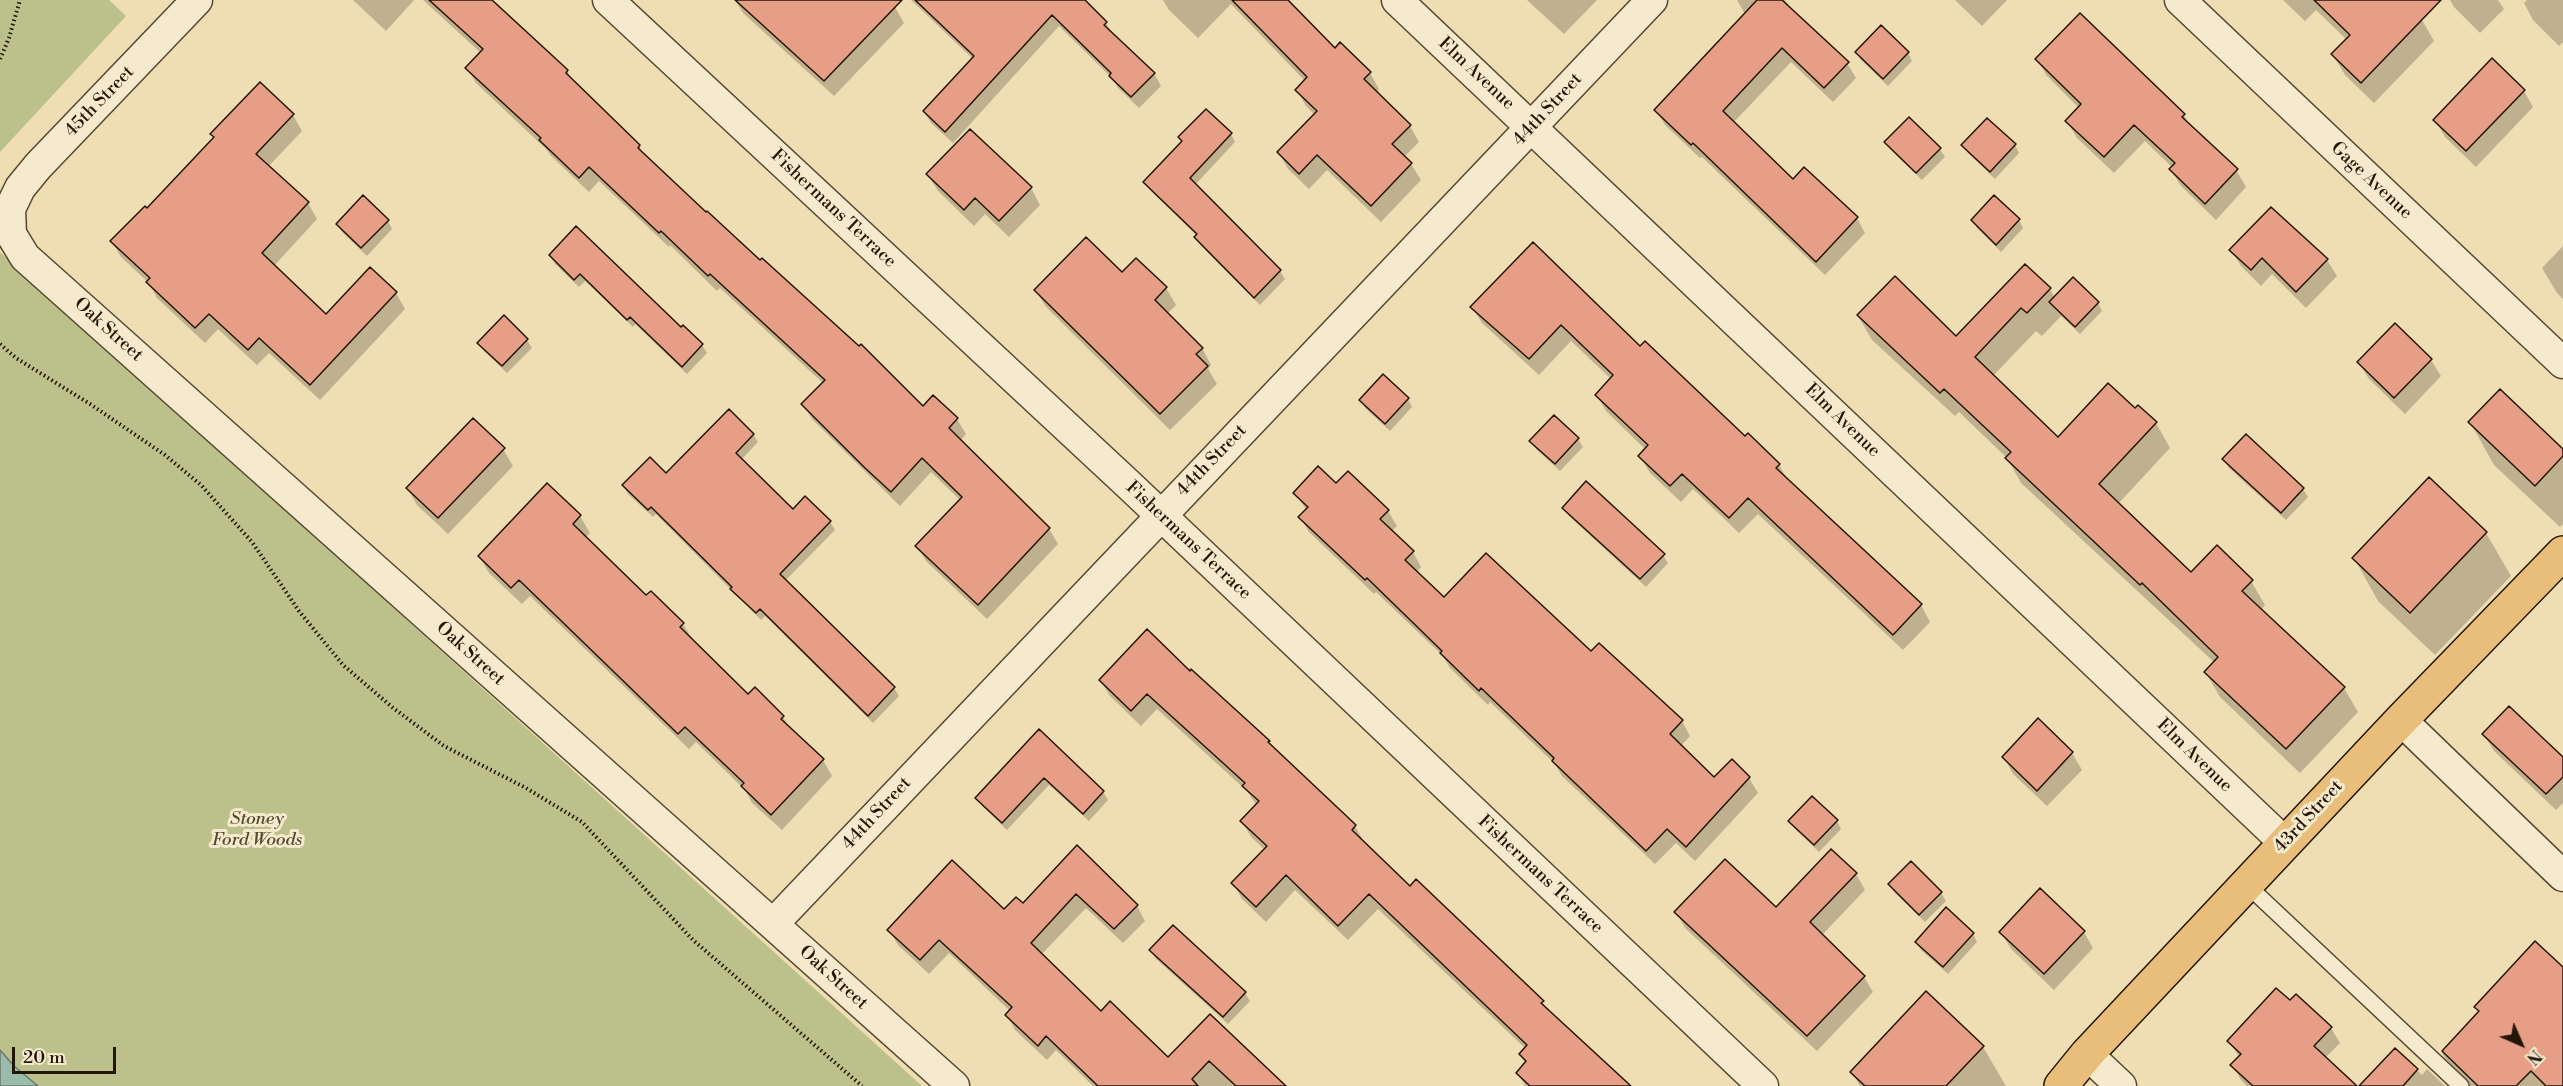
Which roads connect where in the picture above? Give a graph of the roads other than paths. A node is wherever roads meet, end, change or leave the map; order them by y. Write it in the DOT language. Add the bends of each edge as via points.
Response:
graph roads {
  1 [pos="197,0"];
  2 [pos="608,0"];
  3 [pos="1397,0"];
  4 [pos="1652,0"];
  5 [pos="2180,0"];
  6 [pos="1532,126"];
  7 [pos="10,209"];
  8 [pos="2563,363"];
  9 [pos="1160,515"];
  10 [pos="2561,558"];
  11 [pos="2401,720"];
  12 [pos="2285,843"];
  13 [pos="2563,876"];
  14 [pos="2247,884"];
  15 [pos="772,924"];
  16 [pos="2087,1054"];
  17 [pos="954,1086"];
  18 [pos="1763,1086"];
  19 [pos="2061,1086"];
  20 [pos="2121,1086"];
  21 [pos="2461,1086"];
  1 -- 7 [label="street, 45th Street" via="38,166 20,188"];
  2 -- 9 [label="street, Fishermans Terrace"];
  3 -- 6 [label="street, Elm Avenue"];
  4 -- 6 [label="street, 44th Street"];
  5 -- 8 [label="street, Gage Avenue"];
  6 -- 9 [label="street, 44th Street"];
  6 -- 12 [label="street, Elm Avenue"];
  7 -- 15 [label="street, Oak Street" via="11,234 26,257"];
  9 -- 15 [label="street, 44th Street"];
  9 -- 18 [label="street, Fishermans Terrace"];
  10 -- 11 [label="main road, 43rd Street"];
  11 -- 12 [label="main road, 43rd Street"];
  11 -- 13 [label="street"];
  12 -- 14 [label="main road, 43rd Street"];
  14 -- 16 [label="main road, 43rd Street"];
  14 -- 21 [label="lane"];
  15 -- 17 [label="street, Oak Street"];
  16 -- 19 [label="main road, 43rd Street"];
  16 -- 20 [label="street"];
}
